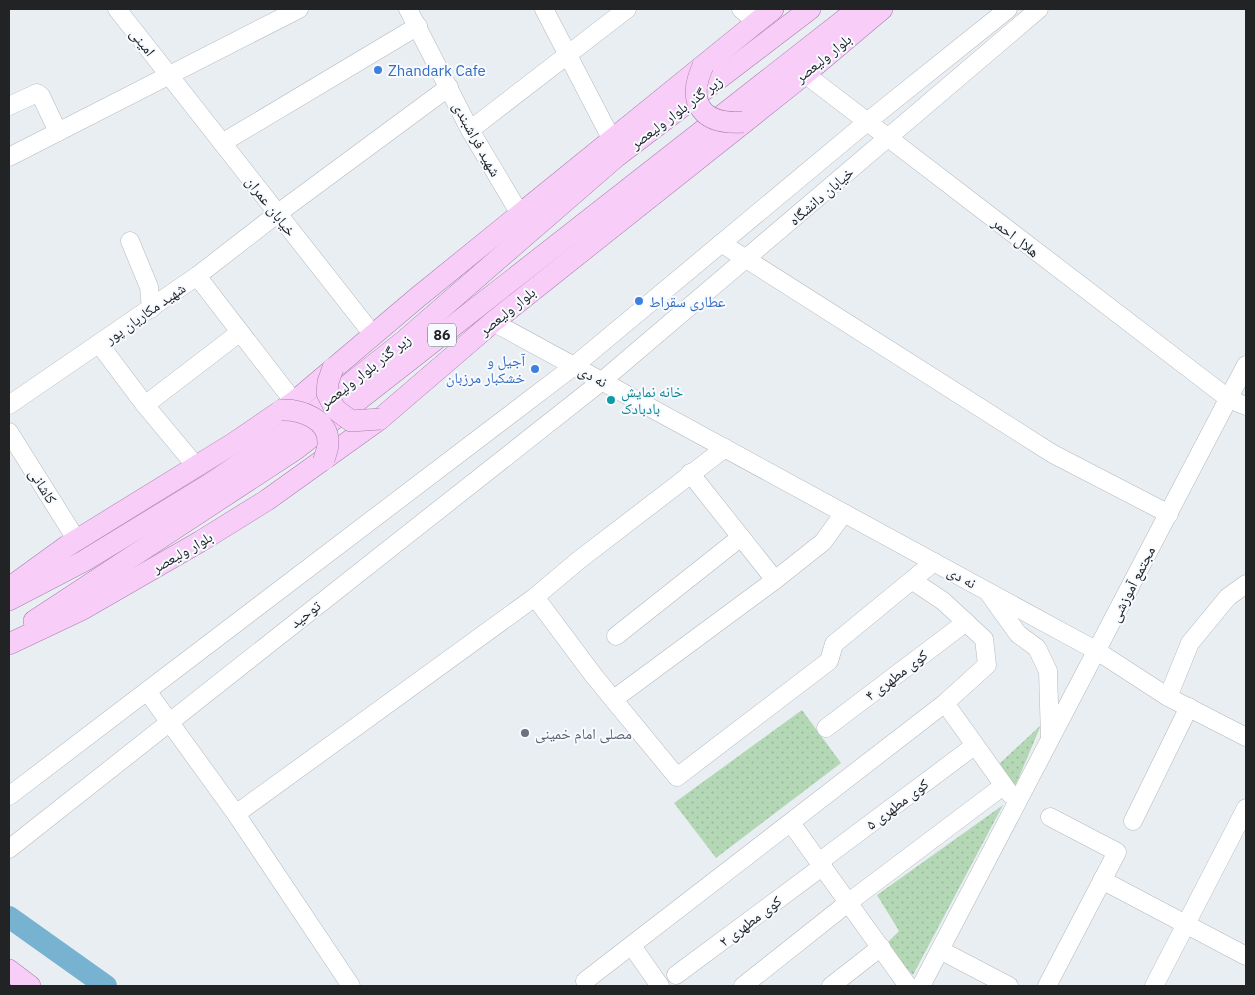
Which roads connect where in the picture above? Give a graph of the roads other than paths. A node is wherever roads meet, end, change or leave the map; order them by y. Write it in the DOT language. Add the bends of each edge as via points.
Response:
graph roads {
  1 [pos="117,9"];
  2 [pos="298,9"];
  3 [pos="408,9"];
  4 [pos="544,9"];
  5 [pos="627,9"];
  6 [pos="773,9"];
  7 [pos="810,9"];
  8 [pos="858,9"];
  9 [pos="882,9"];
  10 [pos="1008,9"];
  11 [pos="1039,9"];
  12 [pos="750,13"];
  13 [pos="418,26"];
  14 [pos="567,56"];
  15 [pos="703,66"];
  16 [pos="805,74"];
  17 [pos="169,76"];
  18 [pos="448,87"];
  19 [pos="9,106"];
  20 [pos="743,122"];
  21 [pos="866,122"];
  22 [pos="470,130"];
  23 [pos="58,132"];
  24 [pos="888,138"];
  25 [pos="612,140"];
  26 [pos="222,143"];
  27 [pos="9,157"];
  28 [pos="277,214"];
  29 [pos="520,214"];
  30 [pos="130,240"];
  31 [pos="721,243"];
  32 [pos="744,259"];
  33 [pos="197,276"];
  34 [pos="151,309"];
  35 [pos="493,322"];
  36 [pos="239,333"];
  37 [pos="374,336"];
  38 [pos="100,345"];
  39 [pos="1246,365"];
  40 [pos="574,366"];
  41 [pos="333,368"];
  42 [pos="602,381"];
  43 [pos="1229,399"];
  44 [pos="9,405"];
  45 [pos="145,405"];
  46 [pos="288,406"];
  47 [pos="1246,406"];
  48 [pos="380,418"];
  49 [pos="9,432"];
  50 [pos="725,448"];
  51 [pos="9,451"];
  52 [pos="324,460"];
  53 [pos="195,465"];
  54 [pos="690,473"];
  55 [pos="844,513"];
  56 [pos="1169,514"];
  57 [pos="741,537"];
  58 [pos="72,542"];
  59 [pos="934,562"];
  60 [pos="775,580"];
  61 [pos="913,581"];
  62 [pos="1246,584"];
  63 [pos="9,588"];
  64 [pos="987,591"];
  65 [pos="535,597"];
  66 [pos="9,600"];
  67 [pos="966,622"];
  68 [pos="616,636"];
  69 [pos="9,637"];
  70 [pos="9,644"];
  71 [pos="1097,651"];
  72 [pos="147,691"];
  73 [pos="1168,696"];
  74 [pos="614,699"];
  75 [pos="945,703"];
  76 [pos="1189,707"];
  77 [pos="168,722"];
  78 [pos="826,728"];
  79 [pos="1246,737"];
  80 [pos="1050,741"];
  81 [pos="974,746"];
  82 [pos="1003,786"];
  83 [pos="9,796"];
  84 [pos="1017,804"];
  85 [pos="1246,808"];
  86 [pos="236,814"];
  87 [pos="1050,817"];
  88 [pos="1133,821"];
  89 [pos="791,823"];
  90 [pos="9,849"];
  91 [pos="821,864"];
  92 [pos="1102,880"];
  93 [pos="849,902"];
  94 [pos="1186,924"];
  95 [pos="632,946"];
  96 [pos="881,948"];
  97 [pos="940,950"];
  98 [pos="1246,956"];
  99 [pos="9,970"];
  100 [pos="676,975"];
  101 [pos="585,982"];
  102 [pos="30,986"];
  103 [pos="351,986"];
  104 [pos="660,986"];
  105 [pos="743,986"];
  106 [pos="831,986"];
  107 [pos="908,986"];
  108 [pos="921,986"];
  109 [pos="1009,986"];
  110 [pos="1047,986"];
  111 [pos="1154,986"];
  1 -- 17 [label="street, امینی"];
  2 -- 17 [label="street"];
  3 -- 13 [label="street, شهید فراشبندی"];
  4 -- 14 [label="street"];
  5 -- 14 [label="street"];
  6 -- 12 [label="main road"];
  7 -- 66 [label="main road, زیر گذر بلوار ولیعصر" via="616,157 404,340 302,421 210,484 84,561"];
  8 -- 69 [label="main road, بلوار ولیعصر / 86" via="296,449"];
  9 -- 16 [label="main road, بلوار ولیعصر"];
  10 -- 21 [label="street, خیابان دانشگاه"];
  11 -- 24 [label="street, خیابان دانشگاه"];
  12 -- 15 [label="main road"];
  13 -- 18 [label="street, شهید فراشبندی"];
  13 -- 26 [label="street"];
  14 -- 22 [label="street"];
  14 -- 25 [label="street"];
  15 -- 20 [label="main road, bridge" via="696,82 696,101 701,109 728,123"];
  15 -- 25 [label="main road"];
  16 -- 20 [label="main road, بلوار ولیعصر"];
  16 -- 21 [label="street, هلال احمر"];
  17 -- 23 [label="street"];
  17 -- 26 [label="street, خیابان عمران"];
  18 -- 22 [label="street, شهید فراشبندی"];
  18 -- 28 [label="street, شهید مکاریان پور"];
  19 -- 23 [label="street" via="37,93"];
  20 -- 35 [label="main road, بلوار ولیعصر"];
  21 -- 24 [label="street, هلال احمر"];
  21 -- 31 [label="street, خیابان دانشگاه"];
  22 -- 29 [label="street, شهید فراشبندی"];
  23 -- 27 [label="street"];
  24 -- 32 [label="street, خیابان دانشگاه"];
  24 -- 43 [label="street, هلال احمر"];
  25 -- 29 [label="main road"];
  26 -- 28 [label="street, خیابان عمران"];
  28 -- 33 [label="street, شهید مکاریان پور"];
  28 -- 37 [label="street, خیابان عمران"];
  29 -- 37 [label="main road"];
  30 -- 34 [label="street" via="149,287"];
  31 -- 32 [label="street"];
  31 -- 40 [label="street, خیابان دانشگاه"];
  32 -- 42 [label="street, خیابان دانشگاه"];
  32 -- 56 [label="street" via="1053,454"];
  33 -- 34 [label="street, شهید مکاریان پور"];
  33 -- 36 [label="street"];
  34 -- 38 [label="street, شهید مکاریان پور"];
  35 -- 40 [label="street, نه دی"];
  35 -- 48 [label="main road, بلوار ولیعصر"];
  36 -- 45 [label="street"];
  36 -- 46 [label="street"];
  37 -- 41 [label="main road"];
  38 -- 44 [label="street, شهید مکاریان پور"];
  38 -- 45 [label="street"];
  39 -- 43 [label="street, مجتمع آموزشی"];
  40 -- 42 [label="street, نه دی"];
  40 -- 72 [label="street"];
  41 -- 46 [label="main road"];
  41 -- 48 [label="main road, bridge" via="327,393 335,409 351,421"];
  42 -- 50 [label="street, نه دی"];
  42 -- 77 [label="street, توحید"];
  43 -- 47 [label="street, هلال احمر"];
  43 -- 56 [label="street, مجتمع آموزشی"];
  45 -- 53 [label="street"];
  46 -- 52 [label="main road, bridge" via="304,412 325,431 328,442"];
  46 -- 53 [label="main road"];
  48 -- 52 [label="main road, بلوار ولیعصر"];
  49 -- 58 [label="street, کاشانی"];
  50 -- 54 [label="street"];
  50 -- 55 [label="street, نه دی"];
  51 -- 58 [label="street, کاشانی"];
  52 -- 70 [label="main road, بلوار ولیعصر" via="201,541 83,609"];
  53 -- 58 [label="main road"];
  54 -- 57 [label="street"];
  54 -- 65 [label="street"];
  55 -- 59 [label="street, نه دی"];
  55 -- 60 [label="street" via="822,542"];
  56 -- 71 [label="street, مجتمع آموزشی"];
  57 -- 60 [label="street"];
  57 -- 68 [label="street"];
  58 -- 63 [label="main road"];
  59 -- 61 [label="street"];
  59 -- 64 [label="street, نه دی"];
  60 -- 74 [label="street"];
  61 -- 67 [label="street" via="944,601"];
  61 -- 74 [label="street" via="834,644 829,661 677,777"];
  62 -- 73 [label="street" via="1228,597 1190,643"];
  64 -- 71 [label="street, نه دی"];
  64 -- 80 [label="street" via="1018,634 1038,648 1048,671"];
  65 -- 74 [label="street"];
  65 -- 86 [label="street"];
  67 -- 75 [label="street" via="984,639 987,665"];
  67 -- 78 [label="street, کوی مطهری ۴"];
  71 -- 73 [label="street"];
  71 -- 80 [label="street"];
  72 -- 77 [label="street"];
  72 -- 83 [label="street"];
  73 -- 76 [label="street"];
  75 -- 81 [label="street"];
  75 -- 89 [label="street"];
  76 -- 79 [label="street"];
  76 -- 88 [label="street"];
  77 -- 86 [label="street"];
  77 -- 90 [label="street, توحید"];
  80 -- 84 [label="street"];
  81 -- 82 [label="street"];
  81 -- 91 [label="street, کوی مطهری ۵"];
  82 -- 84 [label="street"];
  82 -- 93 [label="street"];
  84 -- 97 [label="street"];
  85 -- 94 [label="street"];
  86 -- 103 [label="street"];
  87 -- 92 [label="street" via="1117,852"];
  89 -- 91 [label="street"];
  89 -- 95 [label="street"];
  91 -- 93 [label="street"];
  91 -- 100 [label="street, کوی مطهری ۲"];
  92 -- 94 [label="street"];
  92 -- 110 [label="street"];
  93 -- 96 [label="street"];
  93 -- 105 [label="street"];
  94 -- 98 [label="street"];
  94 -- 111 [label="street"];
  95 -- 101 [label="street"];
  95 -- 104 [label="street"];
  96 -- 106 [label="street"];
  96 -- 107 [label="street"];
  97 -- 108 [label="street"];
  97 -- 109 [label="street"];
  99 -- 102 [label="main road"];
}
